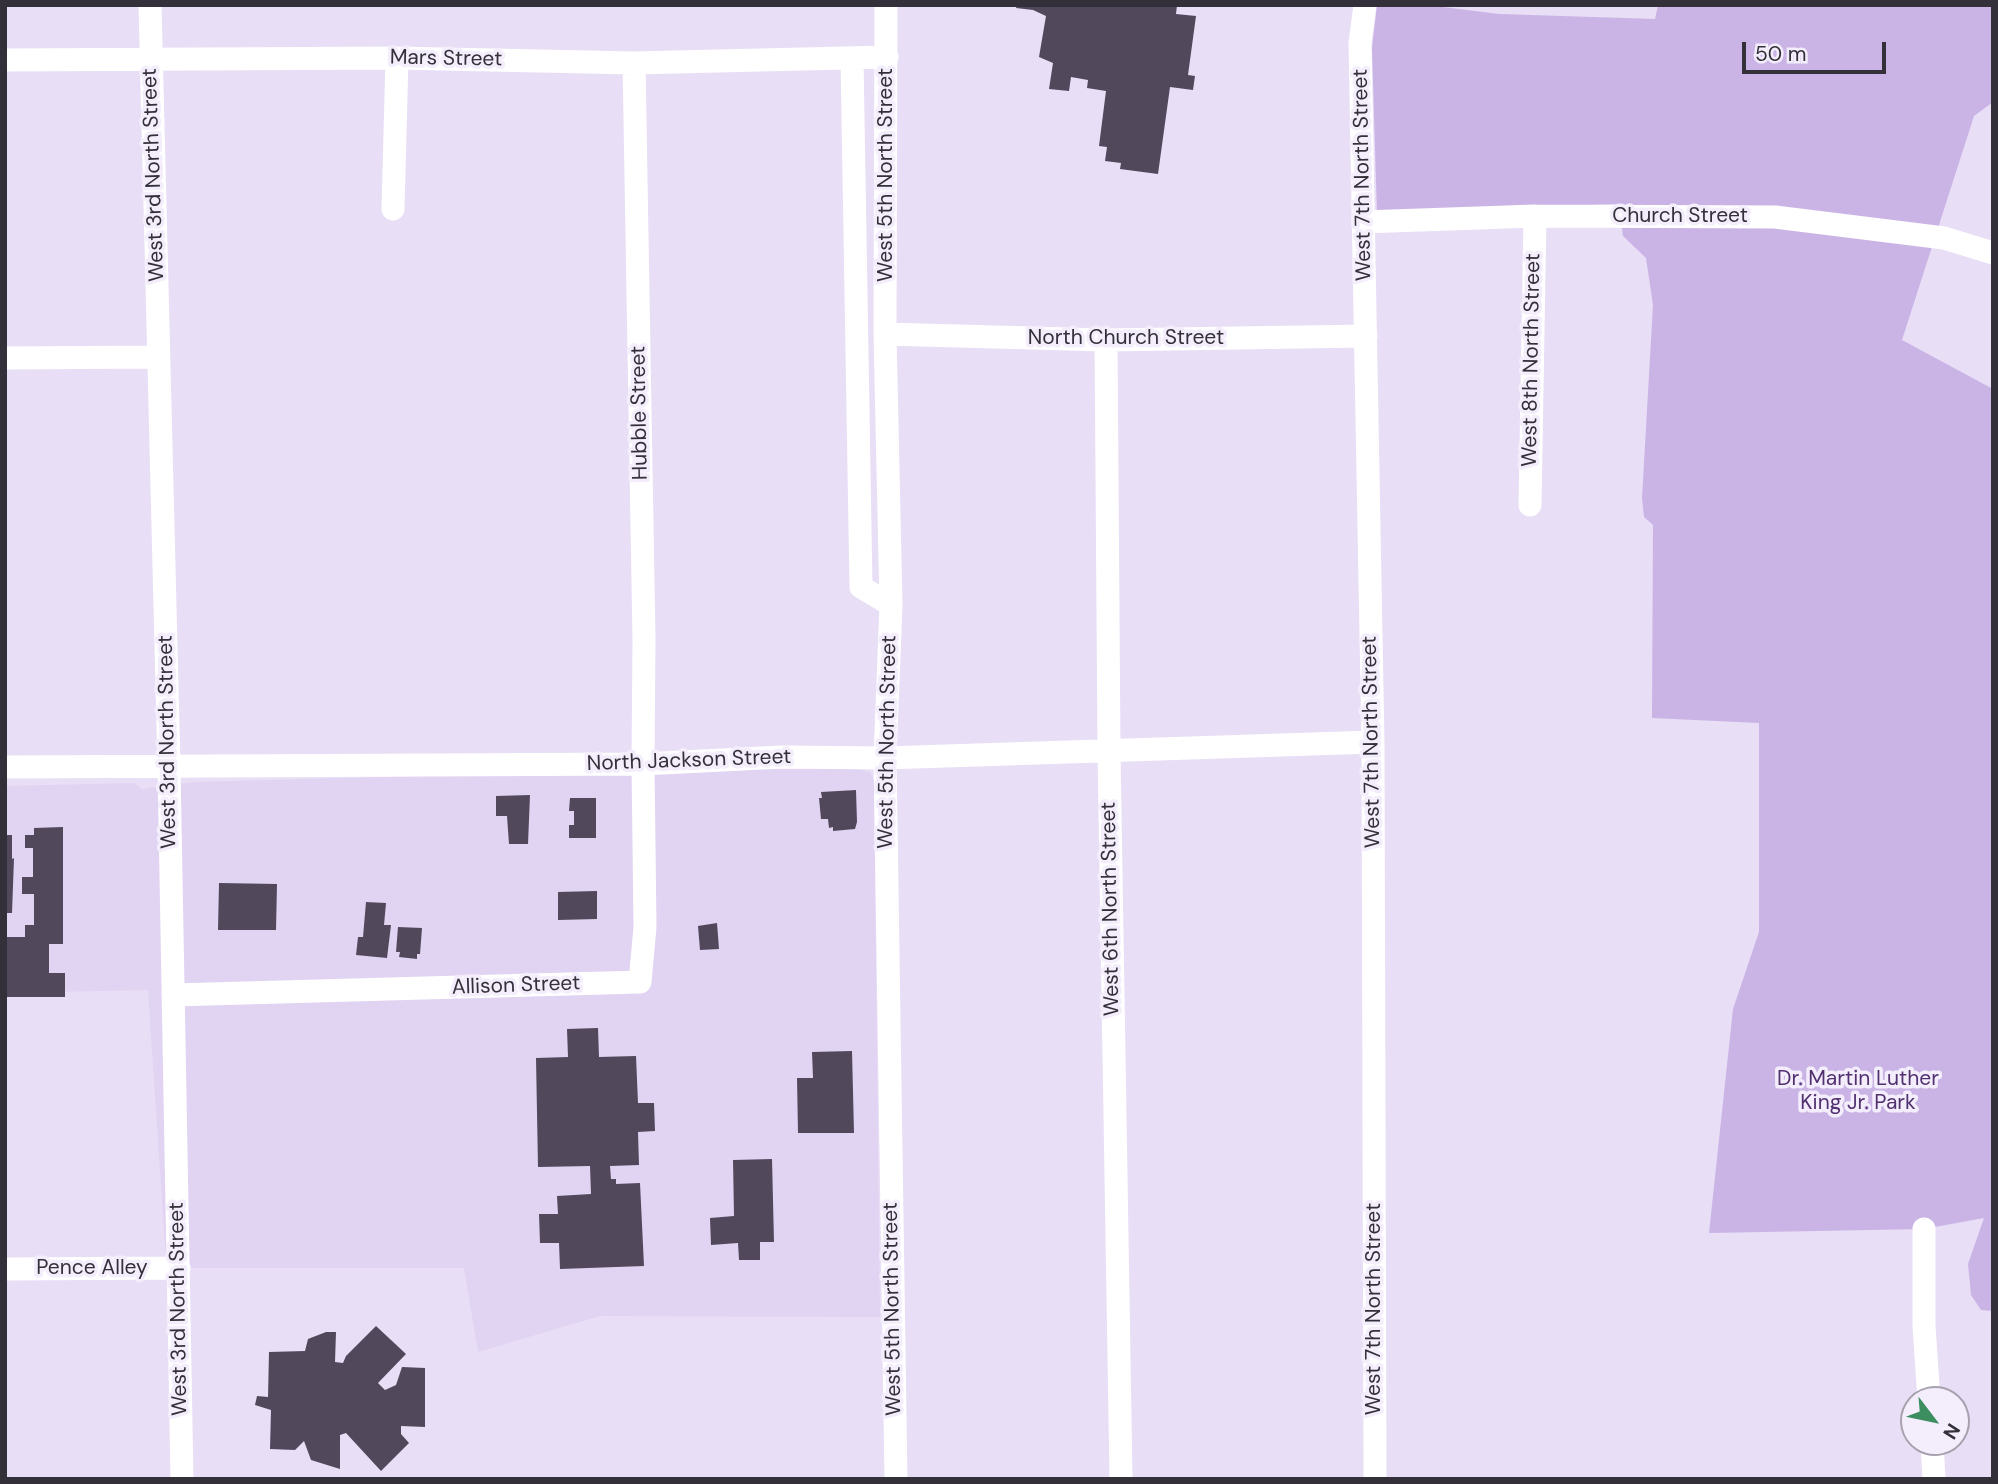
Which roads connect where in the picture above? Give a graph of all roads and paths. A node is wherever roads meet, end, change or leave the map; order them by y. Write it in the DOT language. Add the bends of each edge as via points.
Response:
graph roads {
  1 [pos="150,5"];
  2 [pos="886,5"];
  3 [pos="1365,5"];
  4 [pos="887,57"];
  5 [pos="150,58"];
  6 [pos="397,58"];
  7 [pos="852,58"];
  8 [pos="5,60"];
  9 [pos="634,63"];
  10 [pos="393,209"];
  11 [pos="1535,216"];
  12 [pos="1363,222"];
  13 [pos="1993,253"];
  14 [pos="885,334"];
  15 [pos="1366,336"];
  16 [pos="1106,340"];
  17 [pos="159,357"];
  18 [pos="5,358"];
  19 [pos="1530,505"];
  20 [pos="891,605"];
  21 [pos="1373,742"];
  22 [pos="1109,751"];
  23 [pos="885,758"];
  24 [pos="643,764"];
  25 [pos="5,767"];
  26 [pos="169,767"];
  27 [pos="173,995"];
  28 [pos="1924,1229"];
  29 [pos="178,1268"];
  30 [pos="5,1269"];
  31 [pos="1928,1386"];
  32 [pos="1933,1456"];
  33 [pos="182,1479"];
  34 [pos="896,1479"];
  35 [pos="1121,1479"];
  36 [pos="1375,1479"];
  37 [pos="1934,1479"];
  1 -- 5 [label="street, West 3rd North Street"];
  2 -- 4 [label="street, West 5th North Street"];
  3 -- 12 [label="street, West 7th North Street" via="1360,43"];
  4 -- 7 [label="street, Mars Street"];
  4 -- 14 [label="street, West 5th North Street"];
  5 -- 6 [label="street, Mars Street"];
  5 -- 8 [label="street, Mars Street"];
  5 -- 17 [label="street, West 3rd North Street"];
  6 -- 9 [label="street, Mars Street"];
  6 -- 10 [label="street"];
  7 -- 9 [label="street, Mars Street"];
  7 -- 20 [label="street" via="861,587"];
  9 -- 24 [label="street, Hubble Street"];
  11 -- 12 [label="street, Church Street"];
  11 -- 13 [label="street, Church Street" via="1775,216 1944,238"];
  11 -- 19 [label="street, West 8th North Street"];
  12 -- 15 [label="street, West 7th North Street"];
  14 -- 16 [label="street, North Church Street"];
  14 -- 20 [label="street, West 5th North Street"];
  15 -- 16 [label="street, North Church Street"];
  15 -- 21 [label="street, West 7th North Street"];
  16 -- 22 [label="street, West 6th North Street"];
  17 -- 18 [label="street"];
  17 -- 26 [label="street, West 3rd North Street"];
  20 -- 23 [label="street, West 5th North Street"];
  21 -- 22 [label="street, North Jackson Street"];
  21 -- 36 [label="street, West 7th North Street"];
  22 -- 23 [label="street, North Jackson Street"];
  22 -- 35 [label="street, West 6th North Street"];
  23 -- 24 [label="street, North Jackson Street" via="782,757"];
  23 -- 34 [label="street, West 5th North Street"];
  24 -- 26 [label="street, North Jackson Street"];
  24 -- 27 [label="street, Allison Street" via="645,927 640,982"];
  25 -- 26 [label="street, North Jackson Street"];
  26 -- 27 [label="street, West 3rd North Street"];
  27 -- 29 [label="street, West 3rd North Street"];
  28 -- 31 [label="street"];
  29 -- 30 [label="street, Pence Alley"];
  29 -- 33 [label="street, West 3rd North Street"];
  32 -- 37 [label="street"];
}
